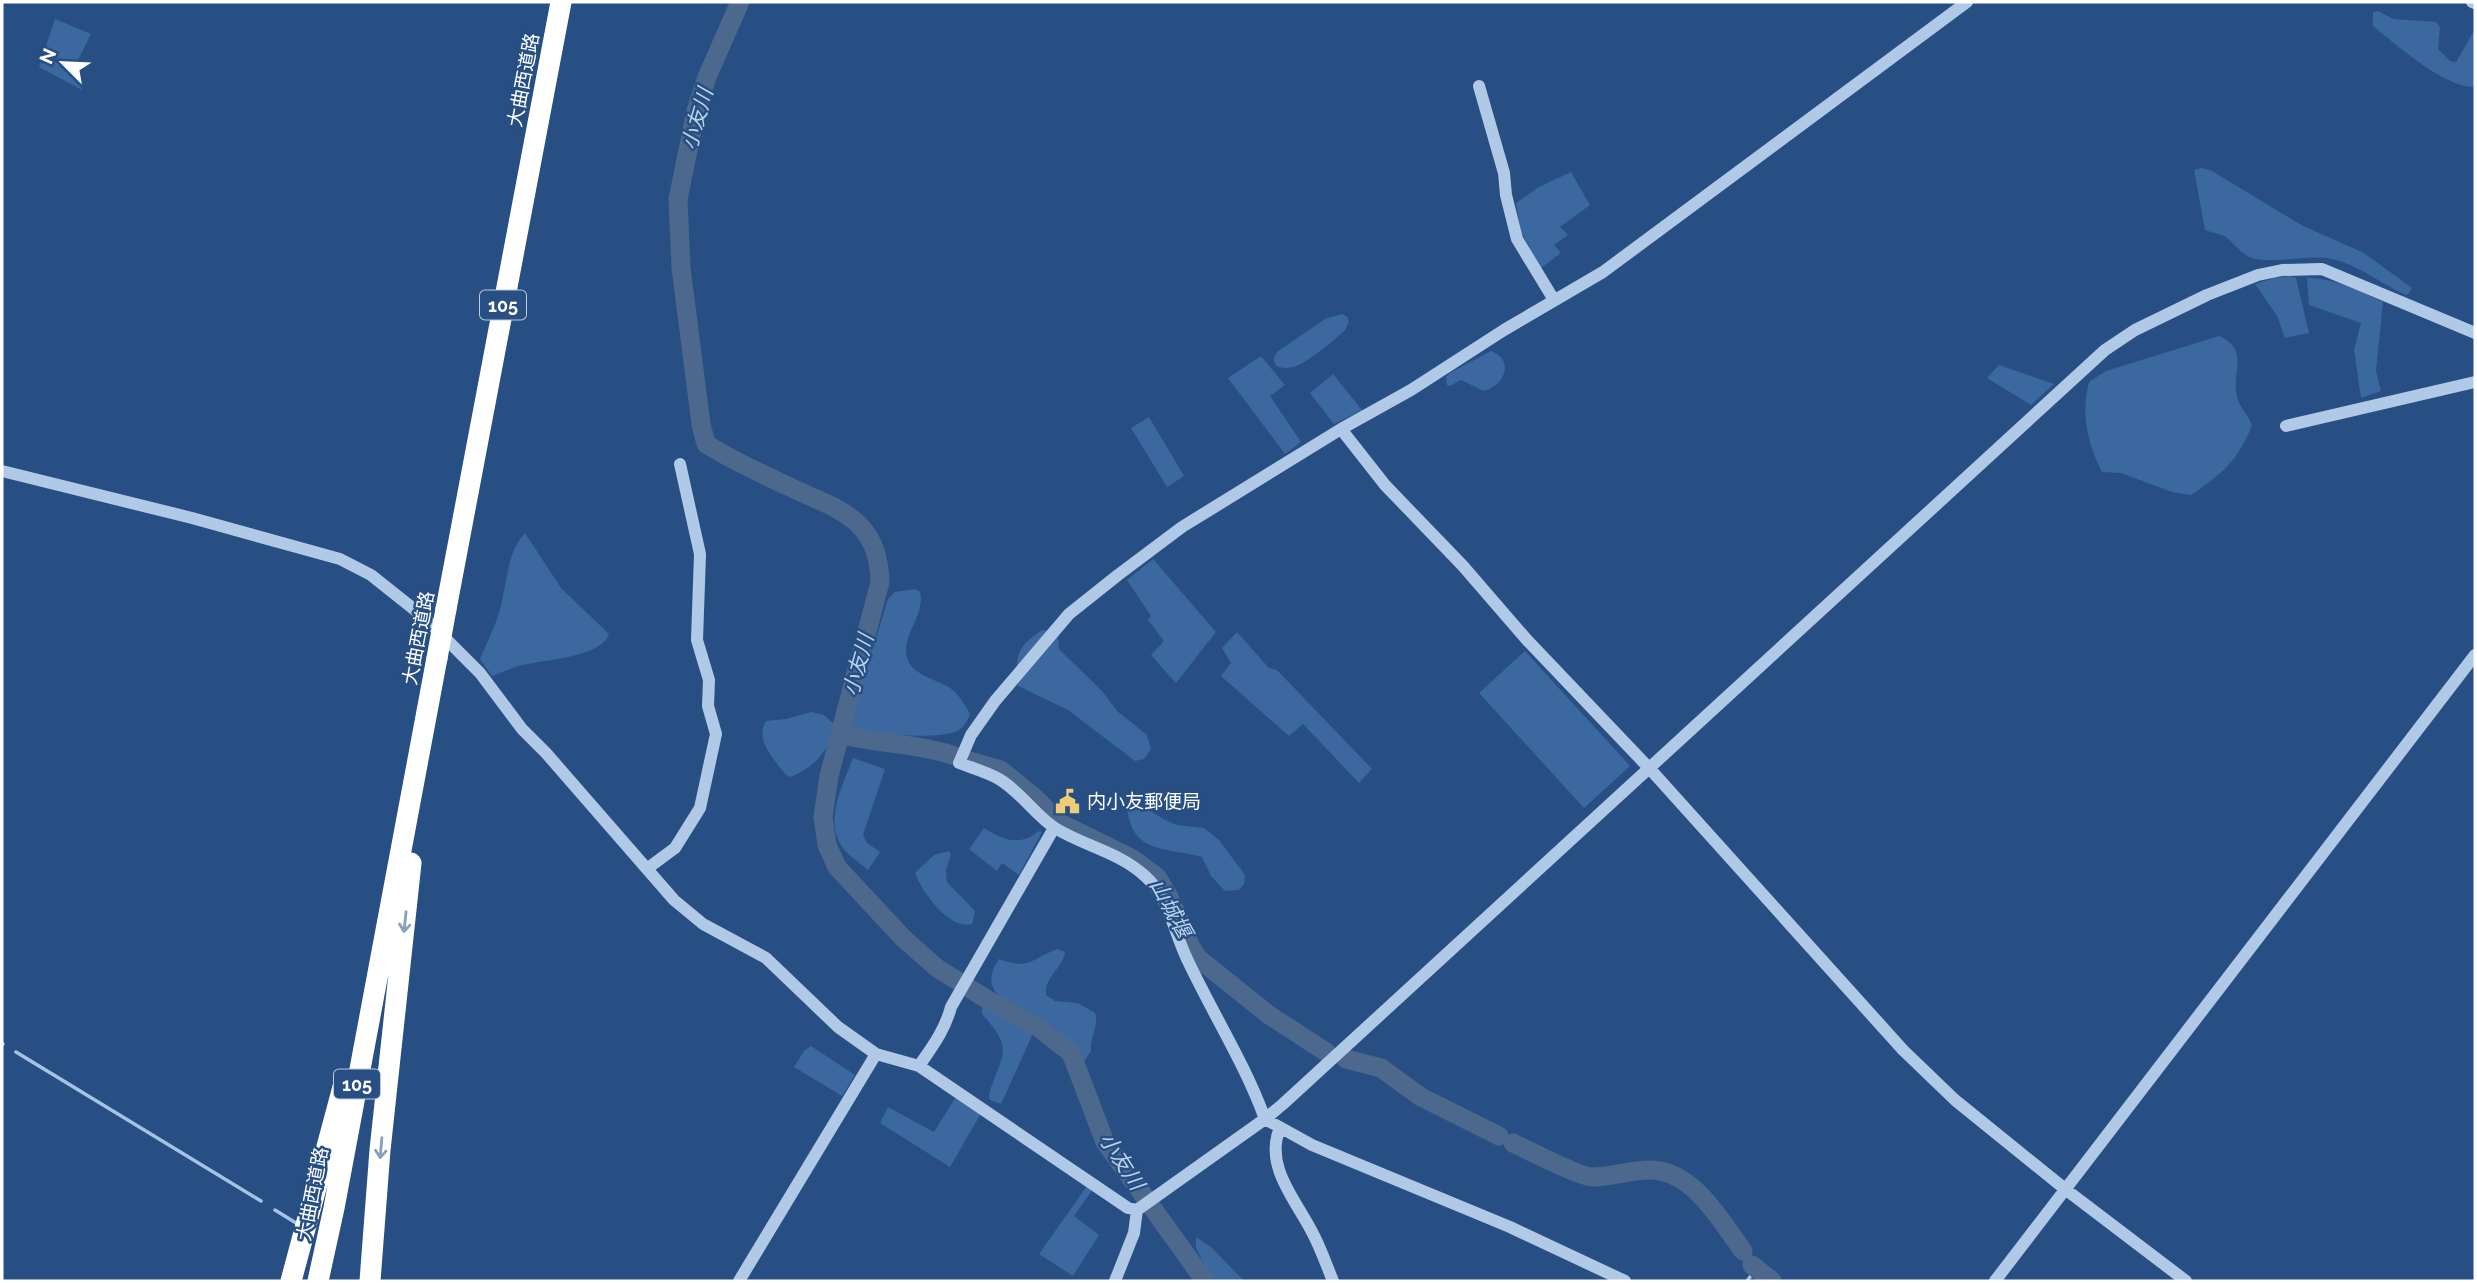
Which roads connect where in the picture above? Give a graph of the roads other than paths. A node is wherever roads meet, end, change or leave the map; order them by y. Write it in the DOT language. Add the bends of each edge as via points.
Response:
graph roads {
  1 [pos="561,2"];
  2 [pos="1967,2"];
  3 [pos="1479,86"];
  4 [pos="1554,300"];
  5 [pos="2475,333"];
  6 [pos="2475,382"];
  7 [pos="2286,426"];
  8 [pos="1341,429"];
  9 [pos="680,464"];
  10 [pos="2,471"];
  11 [pos="2475,655"];
  12 [pos="428,708"];
  13 [pos="1650,769"];
  14 [pos="1055,828"];
  15 [pos="648,868"];
  16 [pos="394,887"];
  17 [pos="876,1054"];
  18 [pos="919,1066"];
  19 [pos="1265,1119"];
  20 [pos="1280,1128"];
  21 [pos="2065,1189"];
  22 [pos="1137,1210"];
  23 [pos="291,1281"];
  24 [pos="318,1281"];
  25 [pos="370,1281"];
  26 [pos="739,1281"];
  27 [pos="1115,1281"];
  28 [pos="1333,1281"];
  29 [pos="1625,1281"];
  30 [pos="1995,1281"];
  31 [pos="2186,1281"];
  1 -- 12 [label="highway, 大曲西道路 / 105, bridge"];
  2 -- 4 [label="street" via="1602,272"];
  3 -- 4 [label="street" via="1517,239"];
  4 -- 8 [label="street"];
  5 -- 13 [label="street" via="2322,269 2258,275 2135,330 2105,350 1922,515"];
  6 -- 7 [label="street"];
  8 -- 13 [label="street" via="1385,485"];
  8 -- 14 [label="street" via="1182,527 1108,582 1069,614 995,701 971,735 959,764 998,778"];
  9 -- 15 [label="street" via="700,554 697,640 709,680 708,706 716,734 700,808 675,848"];
  10 -- 15 [label="street" via="192,518 340,559 363,570 425,618 480,673 522,729"];
  11 -- 21 [label="street"];
  12 -- 16 [label="highway, 大曲西道路 / 105"];
  12 -- 25 [label="highway, one-way"];
  13 -- 19 [label="street"];
  13 -- 21 [label="street" via="1903,1050 1955,1100"];
  14 -- 18 [label="street"];
  14 -- 19 [label="street" via="1133,866 1159,892 1182,950"];
  15 -- 17 [label="street" via="674,900 703,924 766,958 838,1027"];
  16 -- 23 [label="highway"];
  16 -- 24 [label="highway, 大曲西道路 / 105"];
  17 -- 18 [label="street"];
  17 -- 26 [label="street"];
  18 -- 22 [label="street"];
  19 -- 20 [label="street"];
  19 -- 22 [label="street"];
  20 -- 28 [label="street" via="1275,1139 1283,1182"];
  20 -- 29 [label="street"];
  21 -- 30 [label="street"];
  21 -- 31 [label="street"];
  22 -- 27 [label="street" via="1134,1233"];
}
